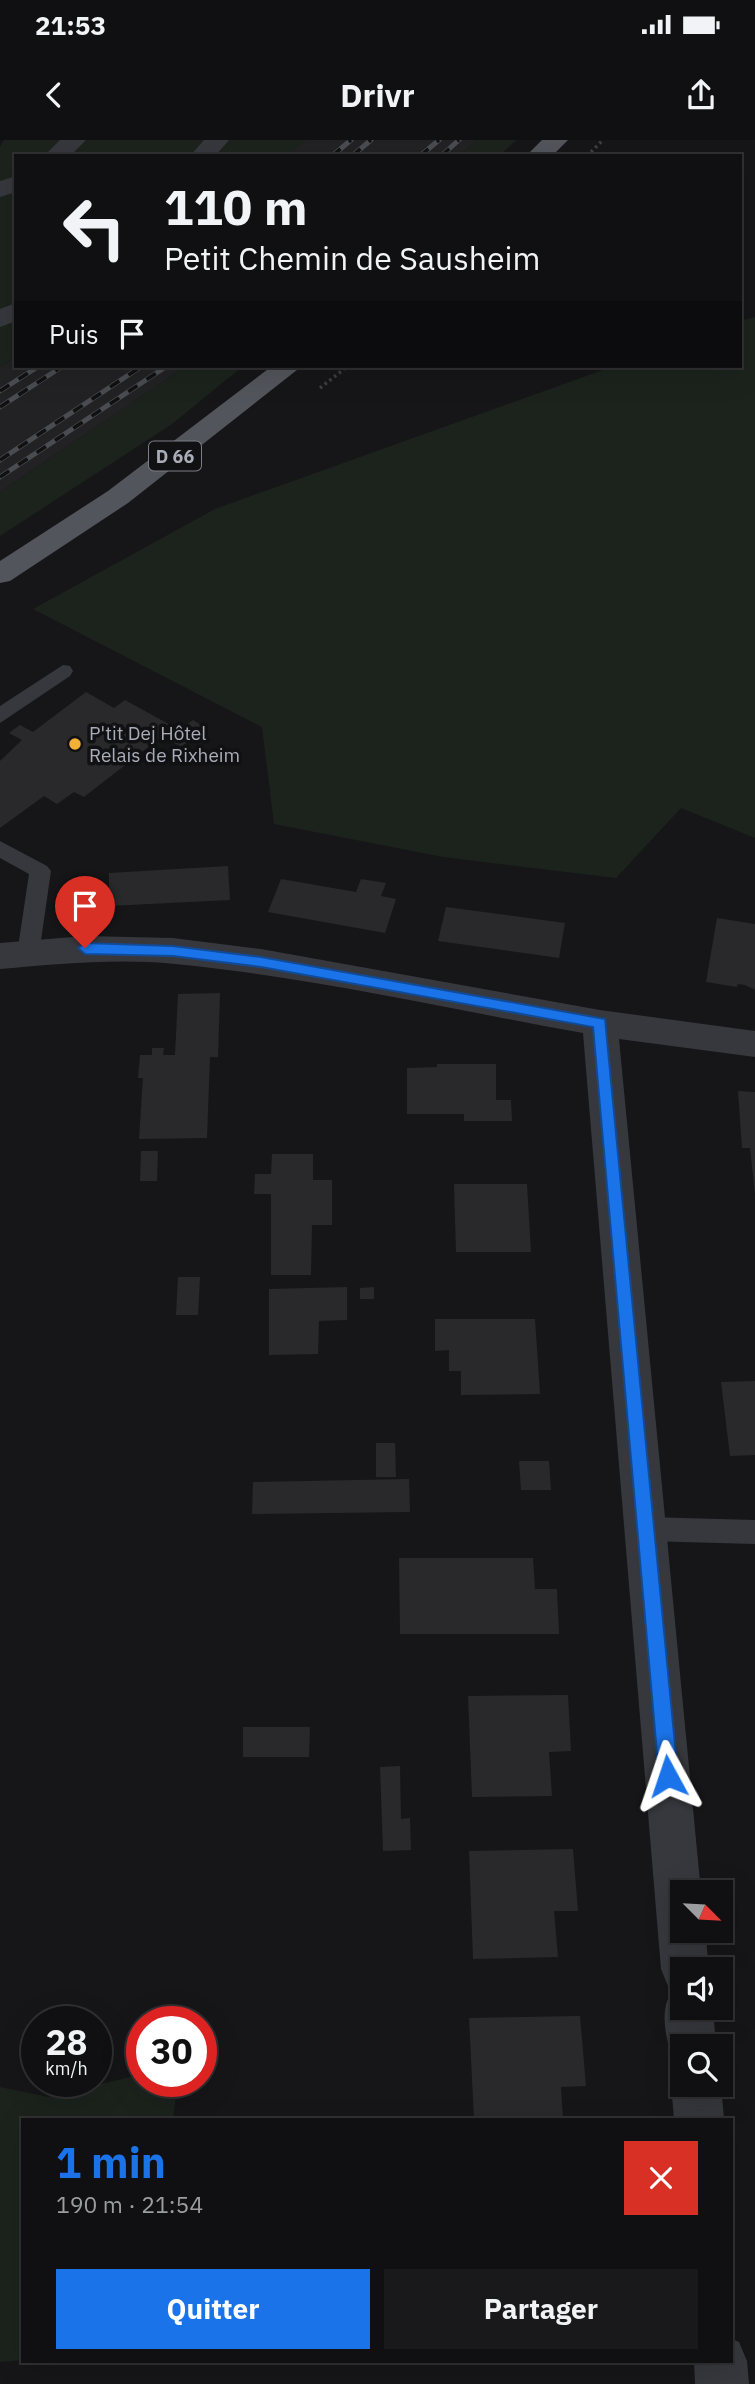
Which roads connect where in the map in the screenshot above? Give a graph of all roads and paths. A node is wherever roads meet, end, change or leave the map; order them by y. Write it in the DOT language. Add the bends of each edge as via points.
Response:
graph roads {
  1 [pos="74,140"];
  2 [pos="217,140"];
  3 [pos="556,140"];
  4 [pos="603,140"];
  5 [pos="58,154"];
  6 [pos="204,154"];
  7 [pos="540,154"];
  8 [pos="590,154"];
  9 [pos="286,368"];
  10 [pos="345,368"];
  11 [pos="319,389"];
  12 [pos="0,574"];
  13 [pos="63,670"];
  14 [pos="0,716"];
  15 [pos="0,848"];
  16 [pos="14,955"];
  17 [pos="600,1023"];
  18 [pos="755,1044"];
  19 [pos="646,1529"];
  20 [pos="755,1532"];
  21 [pos="684,1957"];
  22 [pos="697,2097"];
  23 [pos="699,2118"];
  24 [pos="720,2363"];
  25 [pos="722,2384"];
  1 -- 5 [label="street"];
  2 -- 6 [label="street"];
  3 -- 7 [label="main road"];
  4 -- 8 [label="path"];
  9 -- 12 [label="main road, D 66" via="174,456"];
  10 -- 11 [label="path"];
  13 -- 14 [label="lane"];
  15 -- 16 [label="lane" via="40,871"];
  16 -- 17 [label="street" via="85,948 173,951 261,962"];
  17 -- 18 [label="street"];
  17 -- 19 [label="street"];
  19 -- 20 [label="lane"];
  19 -- 21 [label="street"];
  22 -- 23 [label="street"];
  24 -- 25 [label="street"];
}
